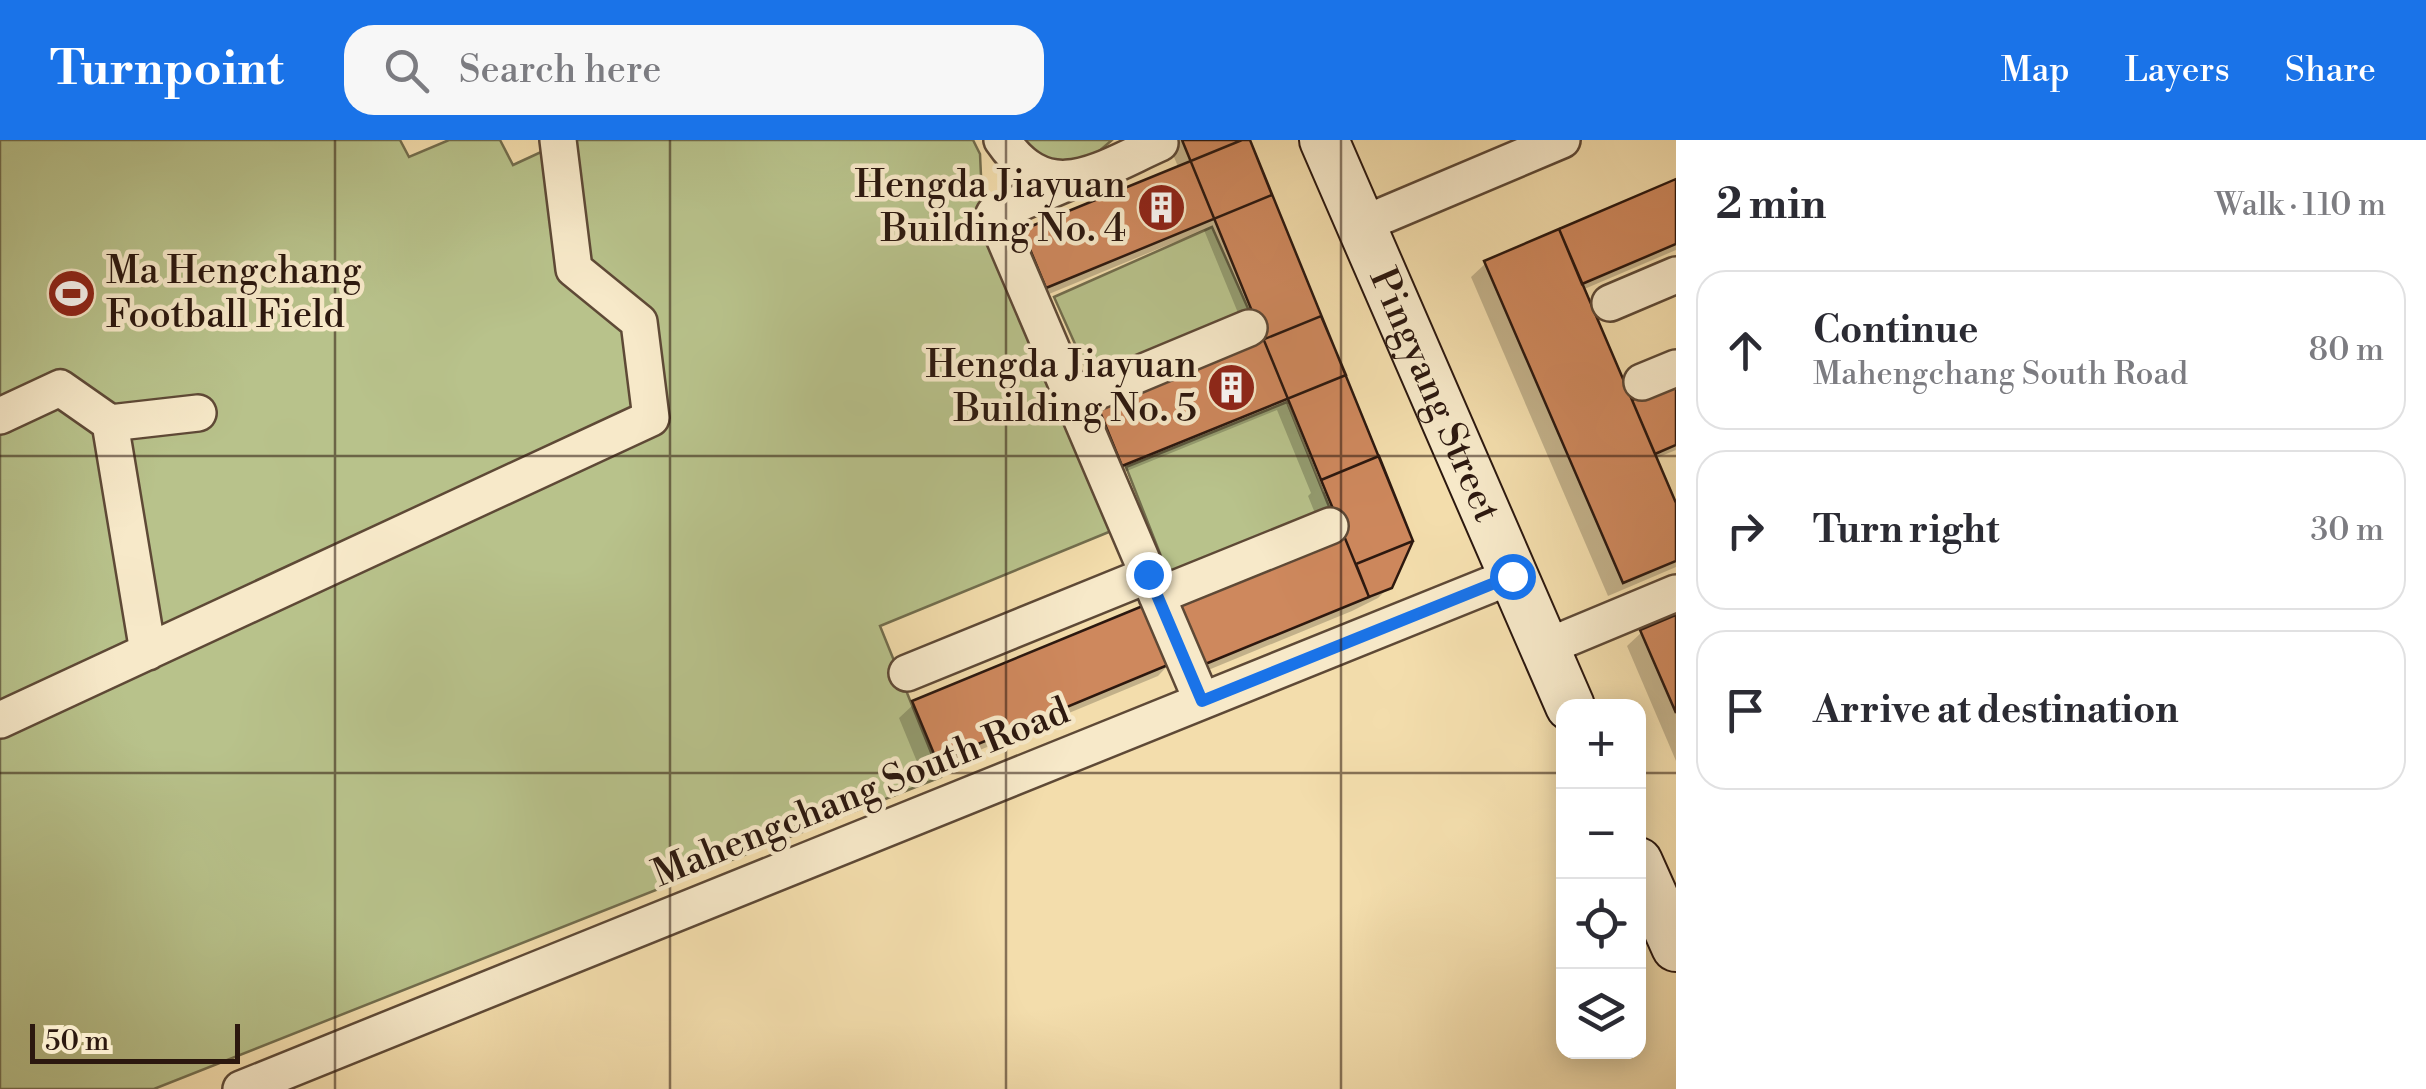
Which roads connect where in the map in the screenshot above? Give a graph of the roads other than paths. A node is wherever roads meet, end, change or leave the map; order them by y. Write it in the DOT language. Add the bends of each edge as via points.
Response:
graph roads {
  1 [pos="558,140"];
  2 [pos="1002,140"];
  3 [pos="1158,140"];
  4 [pos="1324,140"];
  5 [pos="1562,140"];
  6 [pos="1076,179"];
  7 [pos="1360,225"];
  8 [pos="1676,274"];
  9 [pos="1610,303"];
  10 [pos="1250,328"];
  11 [pos="1676,368"];
  12 [pos="1642,382"];
  13 [pos="1074,401"];
  14 [pos="198,413"];
  15 [pos="0,416"];
  16 [pos="110,423"];
  17 [pos="1330,526"];
  18 [pos="1512,576"];
  19 [pos="1153,585"];
  20 [pos="1676,593"];
  21 [pos="1544,648"];
  22 [pos="148,652"];
  23 [pos="907,674"];
  24 [pos="1567,699"];
  25 [pos="1202,701"];
  26 [pos="0,720"];
  27 [pos="1646,879"];
  28 [pos="1676,947"];
  29 [pos="241,1089"];
  1 -- 22 [label="street" via="574,270 639,322 651,418"];
  2 -- 6 [label="street" via="1032,171"];
  3 -- 6 [label="street"];
  4 -- 7 [label="main road, Pingyang Street"];
  5 -- 7 [label="street"];
  6 -- 13 [label="street" via="994,214"];
  7 -- 18 [label="main road, Pingyang Street"];
  8 -- 9 [label="street"];
  10 -- 13 [label="street"];
  11 -- 12 [label="street"];
  13 -- 19 [label="street"];
  14 -- 16 [label="street"];
  15 -- 16 [label="street" via="60,388"];
  16 -- 22 [label="street"];
  17 -- 19 [label="street"];
  18 -- 21 [label="main road, Pingyang Street"];
  18 -- 25 [label="street, Mahengchang South Road"];
  19 -- 23 [label="street"];
  19 -- 25 [label="street"];
  20 -- 21 [label="street"];
  21 -- 24 [label="main road, Pingyang Street"];
  22 -- 26 [label="street"];
  25 -- 29 [label="street, Mahengchang South Road"];
  27 -- 28 [label="main road"];
}
